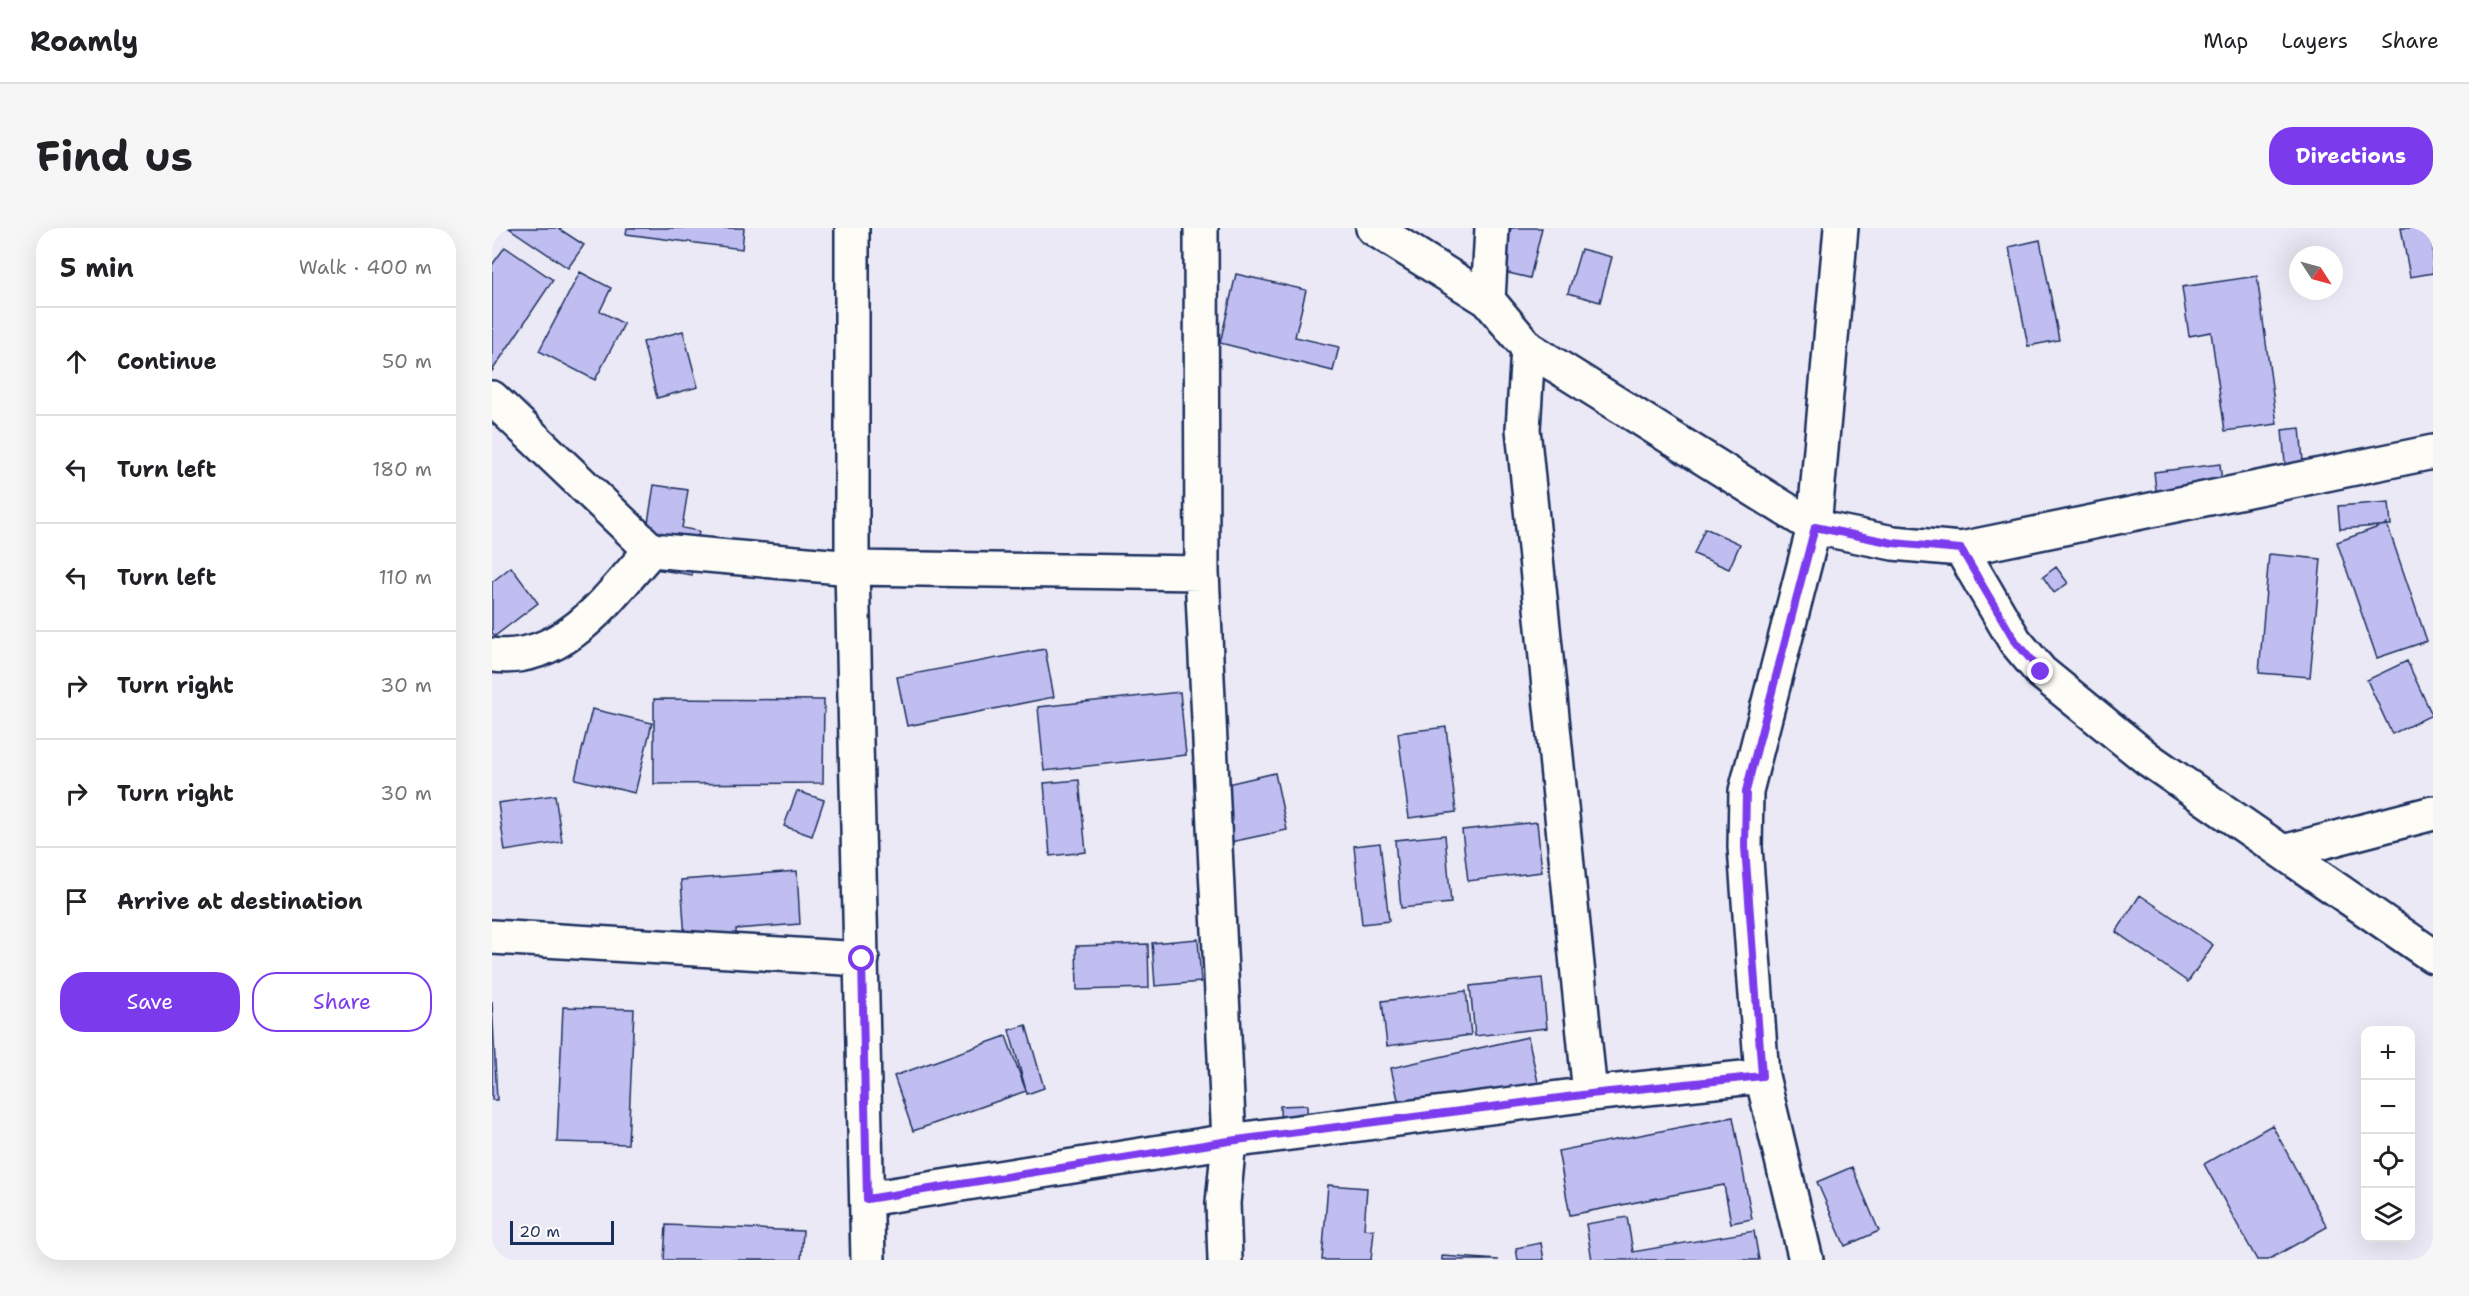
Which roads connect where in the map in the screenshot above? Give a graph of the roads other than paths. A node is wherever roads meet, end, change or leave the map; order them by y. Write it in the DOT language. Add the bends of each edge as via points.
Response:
graph roads {
  1 [pos="852,228"];
  2 [pos="1201,228"];
  3 [pos="1373,228"];
  4 [pos="1492,228"];
  5 [pos="1841,228"];
  6 [pos="1488,300"];
  7 [pos="1528,348"];
  8 [pos="492,398"];
  9 [pos="2433,452"];
  10 [pos="1815,527"];
  11 [pos="1961,549"];
  12 [pos="651,550"];
  13 [pos="852,568"];
  14 [pos="1202,573"];
  15 [pos="492,655"];
  16 [pos="2433,813"];
  17 [pos="2283,852"];
  18 [pos="492,937"];
  19 [pos="2433,956"];
  20 [pos="862,959"];
  21 [pos="1762,1076"];
  22 [pos="1590,1094"];
  23 [pos="1229,1141"];
  24 [pos="867,1199"];
  25 [pos="868,1260"];
  26 [pos="1225,1260"];
  27 [pos="1806,1260"];
  1 -- 13 [label="street"];
  2 -- 14 [label="street"];
  3 -- 6 [label="street"];
  4 -- 6 [label="street"];
  5 -- 10 [label="street"];
  6 -- 7 [label="street"];
  7 -- 10 [label="street"];
  7 -- 22 [label="street" via="1523,429"];
  8 -- 12 [label="street"];
  9 -- 11 [label="street"];
  10 -- 11 [label="street" via="1893,543"];
  10 -- 21 [label="street" via="1746,791 1745,847"];
  11 -- 17 [label="street" via="2015,641 2041,672 2148,759"];
  12 -- 13 [label="street"];
  12 -- 15 [label="street" via="586,622 570,633 544,650"];
  13 -- 14 [label="street"];
  13 -- 20 [label="street"];
  14 -- 23 [label="street"];
  16 -- 17 [label="street"];
  17 -- 19 [label="street"];
  18 -- 20 [label="street"];
  20 -- 24 [label="street"];
  21 -- 22 [label="street"];
  21 -- 27 [label="street"];
  22 -- 23 [label="street"];
  23 -- 24 [label="street"];
  23 -- 26 [label="street" via="1223,1203"];
  24 -- 25 [label="street"];
}
